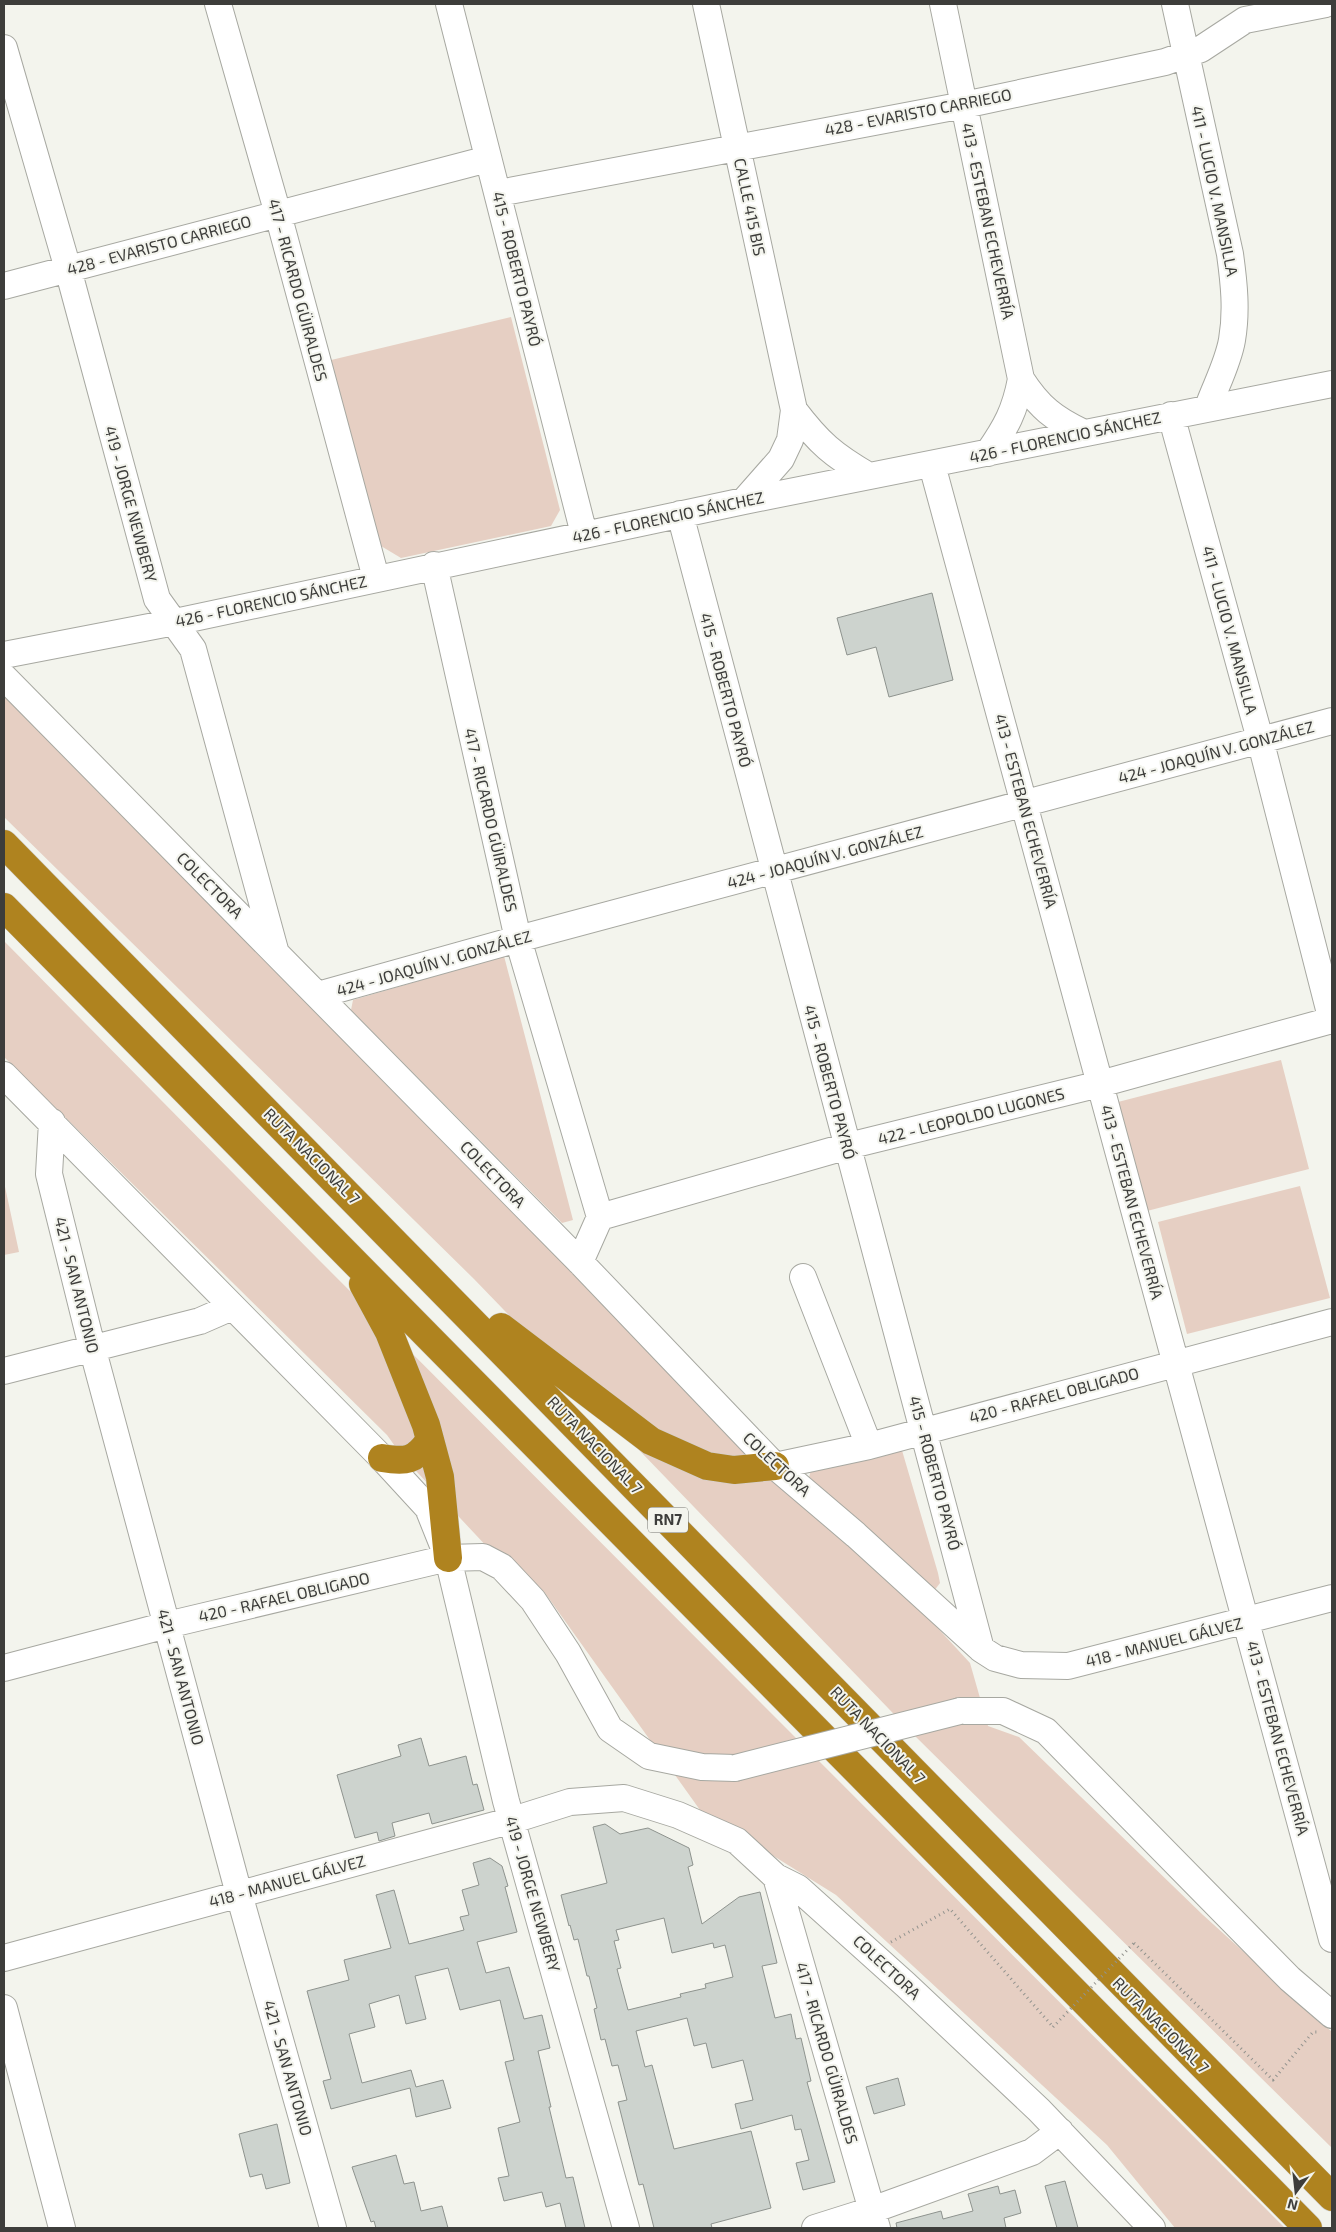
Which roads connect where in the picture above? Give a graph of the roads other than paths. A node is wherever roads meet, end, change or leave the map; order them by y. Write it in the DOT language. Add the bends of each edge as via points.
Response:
graph roads {
  1 [pos="218,4"];
  2 [pos="449,4"];
  3 [pos="706,4"];
  4 [pos="942,4"];
  5 [pos="1175,4"];
  6 [pos="1326,4"];
  7 [pos="4,48"];
  8 [pos="1186,56"];
  9 [pos="964,105"];
  10 [pos="736,146"];
  11 [pos="488,159"];
  12 [pos="498,193"];
  13 [pos="278,214"];
  14 [pos="68,270"];
  15 [pos="4,286"];
  16 [pos="1021,379"];
  17 [pos="1332,384"];
  18 [pos="1208,407"];
  19 [pos="794,410"];
  20 [pos="1171,415"];
  21 [pos="1084,433"];
  22 [pos="988,453"];
  23 [pos="932,465"];
  24 [pos="869,476"];
  25 [pos="744,501"];
  26 [pos="680,514"];
  27 [pos="584,534"];
  28 [pos="434,565"];
  29 [pos="376,578"];
  30 [pos="174,622"];
  31 [pos="4,654"];
  32 [pos="4,677"];
  33 [pos="1332,721"];
  34 [pos="1260,739"];
  35 [pos="1024,803"];
  36 [pos="4,844"];
  37 [pos="773,871"];
  38 [pos="4,907"];
  39 [pos="518,940"];
  40 [pos="275,951"];
  41 [pos="318,996"];
  42 [pos="1332,1020"];
  43 [pos="4,1075"];
  44 [pos="1100,1084"];
  45 [pos="52,1122"];
  46 [pos="848,1146"];
  47 [pos="600,1217"];
  48 [pos="324,1230"];
  49 [pos="403,1248"];
  50 [pos="580,1262"];
  51 [pos="803,1277"];
  52 [pos="232,1307"];
  53 [pos="1332,1322"];
  54 [pos="92,1347"];
  55 [pos="1176,1363"];
  56 [pos="4,1371"];
  57 [pos="925,1430"];
  58 [pos="429,1442"];
  59 [pos="869,1446"];
  60 [pos="382,1458"];
  61 [pos="776,1466"];
  62 [pos="448,1558"];
  63 [pos="1332,1598"];
  64 [pos="1246,1621"];
  65 [pos="167,1625"];
  66 [pos="988,1654"];
  67 [pos="4,1668"];
  68 [pos="570,1802"];
  69 [pos="513,1820"];
  70 [pos="776,1877"];
  71 [pos="239,1894"];
  72 [pos="1332,1939"];
  73 [pos="4,1958"];
  74 [pos="4,2008"];
  75 [pos="1328,2024"];
  76 [pos="1060,2132"];
  77 [pos="1332,2197"];
  78 [pos="875,2219"];
  79 [pos="62,2228"];
  80 [pos="333,2228"];
  81 [pos="626,2228"];
  82 [pos="815,2228"];
  83 [pos="1152,2228"];
  84 [pos="1308,2228"];
  1 -- 13 [label="street, 417 - RICARDO GÜIRALDES"];
  2 -- 11 [label="street, 415 - ROBERTO PAYRÓ"];
  3 -- 10 [label="street, CALLE 415 BIS"];
  4 -- 9 [label="street, 413 - ESTEBAN ECHEVERRÍA"];
  5 -- 8 [label="street, 411 - LUCIO V. MANSILLA"];
  6 -- 8 [label="street, 428 - EVARISTO CARRIEGO" via="1245,20"];
  7 -- 14 [label="street, 419 - JORGE NEWBERY"];
  8 -- 9 [label="street, 428 - EVARISTO CARRIEGO"];
  8 -- 18 [label="street, 411 - LUCIO V. MANSILLA" via="1230,254 1234,286 1232,341"];
  9 -- 10 [label="street, 428 - EVARISTO CARRIEGO"];
  9 -- 16 [label="street, 413 - ESTEBAN ECHEVERRÍA"];
  10 -- 12 [label="street, 428 - EVARISTO CARRIEGO"];
  10 -- 19 [label="street, CALLE 415 BIS"];
  11 -- 12 [label="street, 415 - ROBERTO PAYRÓ"];
  11 -- 13 [label="street, 428 - EVARISTO CARRIEGO"];
  12 -- 27 [label="street, 415 - ROBERTO PAYRÓ"];
  13 -- 14 [label="street, 428 - EVARISTO CARRIEGO"];
  13 -- 29 [label="street, 417 - RICARDO GÜIRALDES"];
  14 -- 15 [label="street, 428 - EVARISTO CARRIEGO"];
  14 -- 30 [label="street, 419 - JORGE NEWBERY" via="157,599"];
  16 -- 21 [label="street, 413 - ESTEBAN ECHEVERRÍA" via="1045,411"];
  16 -- 22 [label="street, 413 - ESTEBAN ECHEVERRÍA" via="1016,405"];
  17 -- 18 [label="street, 426 - FLORENCIO SÁNCHEZ"];
  18 -- 20 [label="street, 426 - FLORENCIO SÁNCHEZ"];
  19 -- 24 [label="street, CALLE 415 BIS" via="817,440"];
  19 -- 25 [label="street, CALLE 415 BIS" via="790,440 781,460"];
  20 -- 21 [label="street, 426 - FLORENCIO SÁNCHEZ"];
  20 -- 34 [label="street, 411 - LUCIO V. MANSILLA"];
  21 -- 22 [label="street, 426 - FLORENCIO SÁNCHEZ"];
  22 -- 23 [label="street, 426 - FLORENCIO SÁNCHEZ"];
  23 -- 24 [label="street, 426 - FLORENCIO SÁNCHEZ"];
  23 -- 35 [label="street, 413 - ESTEBAN ECHEVERRÍA"];
  24 -- 25 [label="street, 426 - FLORENCIO SÁNCHEZ"];
  25 -- 26 [label="street, 426 - FLORENCIO SÁNCHEZ"];
  26 -- 27 [label="street, 426 - FLORENCIO SÁNCHEZ"];
  26 -- 37 [label="street, 415 - ROBERTO PAYRÓ"];
  27 -- 28 [label="street, 426 - FLORENCIO SÁNCHEZ"];
  28 -- 29 [label="street, 426 - FLORENCIO SÁNCHEZ"];
  28 -- 39 [label="street, 417 - RICARDO GÜIRALDES"];
  29 -- 30 [label="street, 426 - FLORENCIO SÁNCHEZ"];
  30 -- 31 [label="street, 426 - FLORENCIO SÁNCHEZ"];
  30 -- 40 [label="street, 419 - JORGE NEWBERY" via="193,649"];
  32 -- 40 [label="street, COLECTORA"];
  33 -- 34 [label="street, 424 - JOAQUÍN V. GONZÁLEZ"];
  34 -- 35 [label="street, 424 - JOAQUÍN V. GONZÁLEZ"];
  34 -- 42 [label="street, 411 - LUCIO V. MANSILLA"];
  35 -- 37 [label="street, 424 - JOAQUÍN V. GONZÁLEZ"];
  35 -- 44 [label="street, 413 - ESTEBAN ECHEVERRÍA"];
  36 -- 49 [label="highway, RUTA NACIONAL 7 / RN7"];
  37 -- 39 [label="street, 424 - JOAQUÍN V. GONZÁLEZ"];
  37 -- 46 [label="street, 415 - ROBERTO PAYRÓ"];
  38 -- 48 [label="highway, RN7"];
  39 -- 41 [label="street, 424 - JOAQUÍN V. GONZÁLEZ"];
  39 -- 47 [label="street, 417 - RICARDO GÜIRALDES"];
  40 -- 41 [label="street, COLECTORA"];
  41 -- 50 [label="street, COLECTORA"];
  42 -- 44 [label="street, 422 - LEOPOLDO LUGONES"];
  43 -- 45 [label="street"];
  44 -- 46 [label="street, 422 - LEOPOLDO LUGONES"];
  44 -- 55 [label="street, 413 - ESTEBAN ECHEVERRÍA"];
  45 -- 52 [label="street"];
  45 -- 54 [label="street, 421 - SAN ANTONIO" via="50,1174"];
  46 -- 47 [label="street, 422 - LEOPOLDO LUGONES"];
  46 -- 57 [label="street, 415 - ROBERTO PAYRÓ"];
  47 -- 50 [label="street"];
  48 -- 58 [label="highway" via="369,1292 390,1332"];
  48 -- 84 [label="highway, RN7"];
  49 -- 61 [label="highway" via="517,1341 651,1441 707,1466 734,1470"];
  49 -- 77 [label="highway, RUTA NACIONAL 7 / RN7"];
  50 -- 61 [label="street, COLECTORA"];
  51 -- 59 [label="street"];
  52 -- 54 [label="street" via="200,1321"];
  52 -- 60 [label="street"];
  53 -- 55 [label="street, 420 - RAFAEL OBLIGADO"];
  54 -- 56 [label="street"];
  54 -- 65 [label="street, 421 - SAN ANTONIO"];
  55 -- 57 [label="street, 420 - RAFAEL OBLIGADO"];
  55 -- 64 [label="street, 413 - ESTEBAN ECHEVERRÍA"];
  57 -- 59 [label="street, 420 - RAFAEL OBLIGADO"];
  57 -- 66 [label="street, 415 - ROBERTO PAYRÓ"];
  58 -- 60 [label="highway" via="420,1454 412,1458 399,1461"];
  58 -- 62 [label="highway" via="440,1477"];
  59 -- 61 [label="street, 420 - RAFAEL OBLIGADO"];
  60 -- 62 [label="street" via="428,1508"];
  61 -- 66 [label="street, COLECTORA"];
  62 -- 65 [label="street, 420 - RAFAEL OBLIGADO"];
  62 -- 69 [label="street, 419 - JORGE NEWBERY"];
  62 -- 75 [label="street, 420 - RAFAEL OBLIGADO, bridge" via="483,1556 502,1567 533,1600 568,1653 610,1729 649,1756 702,1767 735,1768 960,1711 1003,1710 1046,1731 1290,1980"];
  63 -- 64 [label="street, 418 - MANUEL GÁLVEZ"];
  64 -- 66 [label="street, 418 - MANUEL GÁLVEZ" via="1068,1666 1021,1665"];
  64 -- 72 [label="street, 413 - ESTEBAN ECHEVERRÍA"];
  65 -- 67 [label="street, 420 - RAFAEL OBLIGADO"];
  65 -- 71 [label="street, 421 - SAN ANTONIO"];
  68 -- 69 [label="street, 418 - MANUEL GÁLVEZ"];
  68 -- 70 [label="street, COLECTORA" via="624,1798 678,1815 737,1841"];
  69 -- 71 [label="street, 418 - MANUEL GÁLVEZ"];
  69 -- 81 [label="street, 419 - JORGE NEWBERY"];
  70 -- 76 [label="street, COLECTORA" via="798,1888 872,1953"];
  70 -- 78 [label="street, 417 - RICARDO GÜIRALDES"];
  71 -- 73 [label="street, 418 - MANUEL GÁLVEZ"];
  71 -- 80 [label="street, 421 - SAN ANTONIO"];
  74 -- 79 [label="street"];
  76 -- 78 [label="street" via="1032,2152"];
  76 -- 83 [label="street, COLECTORA"];
  78 -- 82 [label="street"];
}
